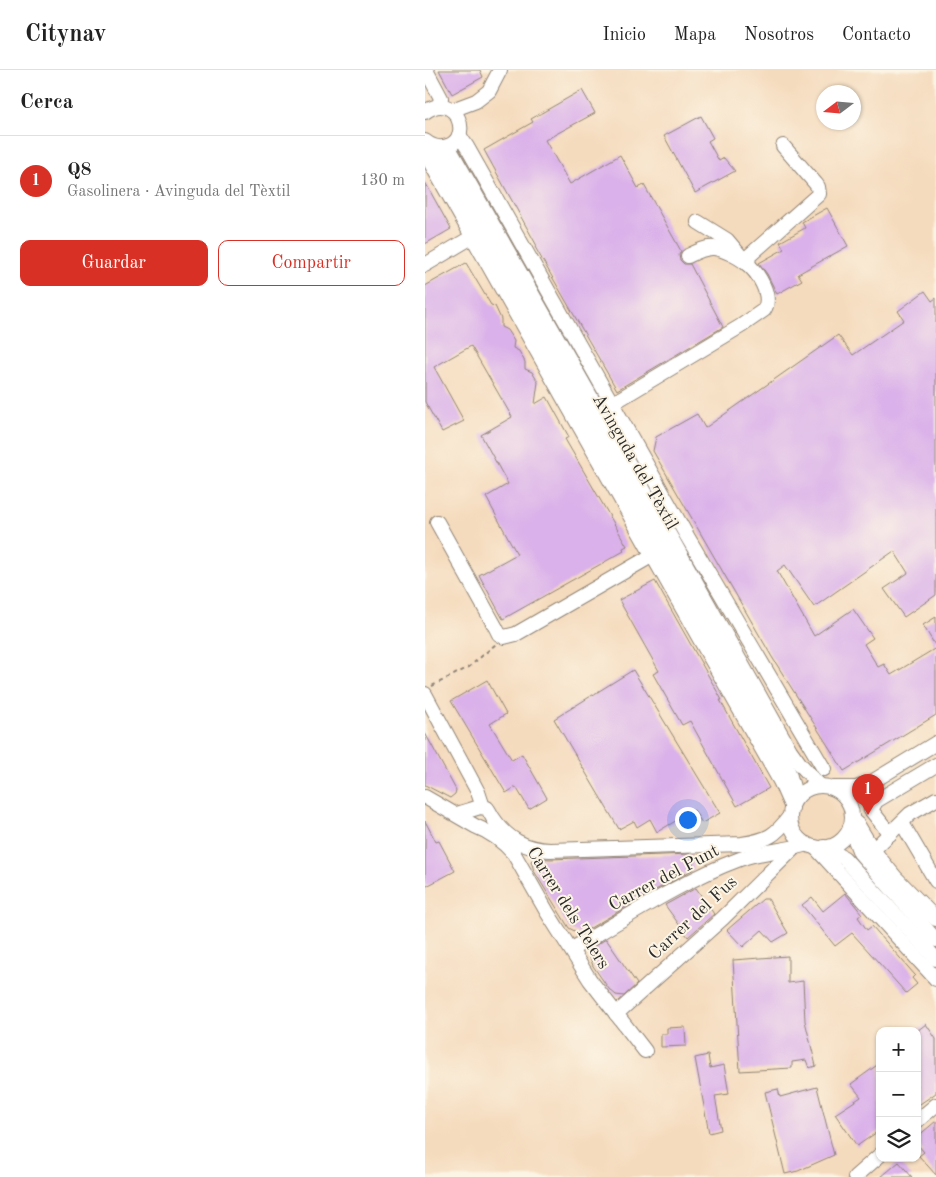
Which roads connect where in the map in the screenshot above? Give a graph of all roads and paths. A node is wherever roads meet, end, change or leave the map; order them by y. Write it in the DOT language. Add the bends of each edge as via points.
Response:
graph roads {
  1 [pos="426,70"];
  2 [pos="500,70"];
  3 [pos="476,101"];
  4 [pos="434,108"];
  5 [pos="460,129"];
  6 [pos="433,146"];
  7 [pos="783,146"];
  8 [pos="697,222"];
  9 [pos="472,237"];
  10 [pos="487,251"];
  11 [pos="688,256"];
  12 [pos="425,264"];
  13 [pos="748,264"];
  14 [pos="613,403"];
  15 [pos="437,522"];
  16 [pos="687,536"];
  17 [pos="674,543"];
  18 [pos="653,555"];
  19 [pos="504,637"];
  20 [pos="428,690"];
  21 [pos="931,746"];
  22 [pos="936,765"];
  23 [pos="824,769"];
  24 [pos="870,784"];
  25 [pos="827,787"];
  26 [pos="425,797"];
  27 [pos="936,799"];
  28 [pos="793,807"];
  29 [pos="481,817"];
  30 [pos="851,820"];
  31 [pos="901,823"];
  32 [pos="890,834"];
  33 [pos="816,846"];
  34 [pos="794,848"];
  35 [pos="535,850"];
  36 [pos="873,850"];
  37 [pos="523,867"];
  38 [pos="936,881"];
  39 [pos="934,912"];
  40 [pos="936,940"];
  41 [pos="572,949"];
  42 [pos="936,958"];
  43 [pos="936,979"];
  44 [pos="616,1014"];
  45 [pos="645,1051"];
  46 [pos="936,1104"];
  47 [pos="921,1117"];
  48 [pos="876,1159"];
  49 [pos="855,1177"];
  1 -- 4 [label="street" via="441,98"];
  2 -- 3 [label="street" via="489,91"];
  3 -- 4 [label="street"];
  3 -- 5 [label="street"];
  4 -- 5 [label="street" via="459,117"];
  5 -- 6 [label="street" via="454,142"];
  5 -- 14 [label="street"];
  6 -- 9 [label="street"];
  6 -- 10 [label="street, Avinguda del Tèxtil"];
  6 -- 17 [label="street, Avinguda del Tèxtil"];
  7 -- 13 [label="street" via="816,184 819,194 749,256"];
  8 -- 13 [label="street" via="731,244"];
  9 -- 10 [label="street"];
  9 -- 12 [label="street"];
  10 -- 18 [label="street"];
  10 -- 28 [label="street, Avinguda del Tèxtil" via="780,754 789,773"];
  11 -- 13 [label="street" via="703,249 716,248"];
  13 -- 14 [label="street" via="766,293 768,303 764,310"];
  14 -- 16 [label="street"];
  15 -- 19 [label="street" via="499,634"];
  16 -- 17 [label="street"];
  16 -- 23 [label="street"];
  17 -- 25 [label="street, Avinguda del Tèxtil" via="790,750 800,764"];
  18 -- 19 [label="street" via="516,634"];
  18 -- 28 [label="street"];
  19 -- 20 [label="path" via="469,667"];
  20 -- 29 [label="street, Carrer dels Telers" via="477,792"];
  21 -- 22 [label="street"];
  21 -- 24 [label="street"];
  22 -- 32 [label="street" via="876,801 871,810"];
  24 -- 25 [label="street" via="855,788"];
  24 -- 30 [label="street" via="859,798"];
  25 -- 28 [label="street" via="807,790"];
  25 -- 30 [label="street" via="845,798"];
  26 -- 29 [label="street" via="457,814"];
  27 -- 31 [label="street"];
  28 -- 33 [label="street" via="795,832"];
  28 -- 35 [label="street" via="779,831 759,842"];
  29 -- 35 [label="street" via="520,844"];
  29 -- 37 [label="street, Carrer dels Telers"];
  30 -- 33 [label="street" via="846,835 840,841"];
  30 -- 36 [label="street"];
  30 -- 40 [label="street" via="860,853"];
  31 -- 32 [label="street"];
  31 -- 38 [label="street"];
  32 -- 36 [label="street"];
  33 -- 34 [label="street, Carrer del Punt"];
  33 -- 42 [label="street" via="844,858"];
  33 -- 43 [label="street"];
  34 -- 41 [label="street, Carrer del Punt" via="743,858 714,870"];
  34 -- 44 [label="street, Carrer del Fus" via="723,918"];
  35 -- 37 [label="street" via="525,856"];
  36 -- 39 [label="street" via="895,877"];
  37 -- 41 [label="street, Carrer dels Telers"];
  41 -- 44 [label="street, Carrer dels Telers"];
  44 -- 45 [label="street, Carrer dels Telers"];
  46 -- 47 [label="street"];
  48 -- 49 [label="street"];
}
